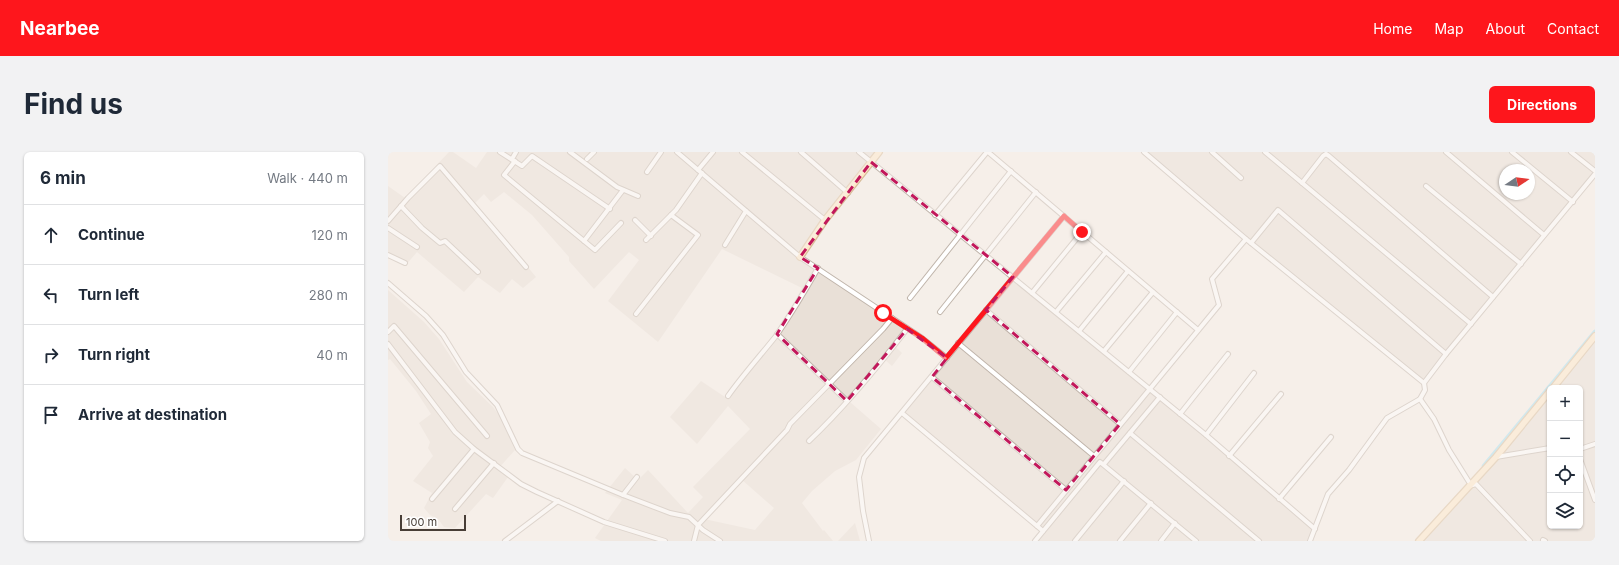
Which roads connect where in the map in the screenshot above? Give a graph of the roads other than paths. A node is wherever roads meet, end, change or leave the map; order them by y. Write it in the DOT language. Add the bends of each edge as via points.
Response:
graph roads {
  1 [pos="500,152"];
  2 [pos="516,152"];
  3 [pos="570,152"];
  4 [pos="594,152"];
  5 [pos="661,152"];
  6 [pos="677,152"];
  7 [pos="713,152"];
  8 [pos="742,152"];
  9 [pos="801,152"];
  10 [pos="859,152"];
  11 [pos="879,152"];
  12 [pos="988,152"];
  13 [pos="1144,152"];
  14 [pos="1212,152"];
  15 [pos="1265,152"];
  16 [pos="1446,152"];
  17 [pos="1512,152"];
  18 [pos="1571,152"];
  19 [pos="587,159"];
  20 [pos="513,160"];
  21 [pos="871,162"];
  22 [pos="698,170"];
  23 [pos="1011,171"];
  24 [pos="647,172"];
  25 [pos="1595,173"];
  26 [pos="702,174"];
  27 [pos="1241,178"];
  28 [pos="1302,184"];
  29 [pos="1426,186"];
  30 [pos="623,190"];
  31 [pos="1036,192"];
  32 [pos="848,193"];
  33 [pos="638,196"];
  34 [pos="1573,202"];
  35 [pos="401,206"];
  36 [pos="610,209"];
  37 [pos="746,211"];
  38 [pos="671,215"];
  39 [pos="935,215"];
  40 [pos="1064,216"];
  41 [pos="635,220"];
  42 [pos="825,220"];
  43 [pos="388,221"];
  44 [pos="621,223"];
  45 [pos="388,228"];
  46 [pos="1082,232"];
  47 [pos="961,235"];
  48 [pos="1544,235"];
  49 [pos="651,236"];
  50 [pos="1246,239"];
  51 [pos="584,240"];
  52 [pos="646,240"];
  53 [pos="1251,243"];
  54 [pos="725,245"];
  55 [pos="417,247"];
  56 [pos="1106,252"];
  57 [pos="388,255"];
  58 [pos="986,255"];
  59 [pos="800,257"];
  60 [pos="405,263"];
  61 [pos="1521,264"];
  62 [pos="526,267"];
  63 [pos="818,268"];
  64 [pos="1128,271"];
  65 [pos="478,272"];
  66 [pos="1013,277"];
  67 [pos="388,283"];
  68 [pos="1153,292"];
  69 [pos="1032,293"];
  70 [pos="1493,297"];
  71 [pos="910,298"];
  72 [pos="986,310"];
  73 [pos="940,312"];
  74 [pos="1056,312"];
  75 [pos="1177,312"];
  76 [pos="636,314"];
  77 [pos="892,318"];
  78 [pos="1471,324"];
  79 [pos="907,329"];
  80 [pos="1198,330"];
  81 [pos="1079,331"];
  82 [pos="388,332"];
  83 [pos="777,334"];
  84 [pos="1595,336"];
  85 [pos="958,343"];
  86 [pos="388,344"];
  87 [pos="1104,351"];
  88 [pos="1228,354"];
  89 [pos="1446,354"];
  90 [pos="946,358"];
  91 [pos="1129,372"];
  92 [pos="1254,373"];
  93 [pos="932,377"];
  94 [pos="1424,383"];
  95 [pos="829,384"];
  96 [pos="1555,385"];
  97 [pos="1150,388"];
  98 [pos="1281,394"];
  99 [pos="1547,395"];
  100 [pos="728,396"];
  101 [pos="1160,397"];
  102 [pos="1420,399"];
  103 [pos="847,401"];
  104 [pos="902,413"];
  105 [pos="1180,414"];
  106 [pos="1120,424"];
  107 [pos="1130,433"];
  108 [pos="1206,435"];
  109 [pos="487,436"];
  110 [pos="1331,437"];
  111 [pos="809,441"];
  112 [pos="1595,444"];
  113 [pos="1547,448"];
  114 [pos="1583,448"];
  115 [pos="474,449"];
  116 [pos="1094,456"];
  117 [pos="1229,456"];
  118 [pos="1496,457"];
  119 [pos="494,463"];
  120 [pos="1104,464"];
  121 [pos="1583,466"];
  122 [pos="637,477"];
  123 [pos="1124,481"];
  124 [pos="1468,484"];
  125 [pos="1066,490"];
  126 [pos="1594,491"];
  127 [pos="622,495"];
  128 [pos="432,499"];
  129 [pos="1279,499"];
  130 [pos="1595,500"];
  131 [pos="558,502"];
  132 [pos="1151,503"];
  133 [pos="456,509"];
  134 [pos="1175,523"];
  135 [pos="698,525"];
  136 [pos="1037,526"];
  137 [pos="1315,529"];
  138 [pos="1043,531"];
  139 [pos="505,541"];
  140 [pos="665,541"];
  141 [pos="694,541"];
  142 [pos="720,541"];
  143 [pos="869,541"];
  144 [pos="1034,541"];
  145 [pos="1075,541"];
  146 [pos="1120,541"];
  147 [pos="1161,541"];
  148 [pos="1196,541"];
  149 [pos="1259,541"];
  150 [pos="1310,541"];
  151 [pos="1419,541"];
  152 [pos="1530,541"];
  1 -- 20 [label="street"];
  2 -- 20 [label="street"];
  3 -- 30 [label="street"];
  4 -- 19 [label="street"];
  5 -- 24 [label="street"];
  6 -- 22 [label="street"];
  7 -- 22 [label="street"];
  8 -- 42 [label="street"];
  9 -- 32 [label="street"];
  10 -- 21 [label="street"];
  11 -- 21 [label="street"];
  12 -- 23 [label="street"];
  12 -- 39 [label="street"];
  13 -- 50 [label="street"];
  14 -- 27 [label="street"];
  15 -- 28 [label="street"];
  16 -- 48 [label="street"];
  17 -- 34 [label="street"];
  18 -- 25 [label="street"];
  20 -- 36 [label="street" via="523,166 532,156"];
  20 -- 51 [label="street" via="504,175"];
  21 -- 32 [label="street"];
  21 -- 39 [label="street"];
  22 -- 26 [label="street"];
  23 -- 31 [label="street"];
  23 -- 47 [label="street"];
  25 -- 34 [label="street"];
  26 -- 37 [label="street"];
  26 -- 38 [label="street"];
  28 -- 70 [label="street" via="1326,154"];
  28 -- 78 [label="street"];
  29 -- 61 [label="street"];
  30 -- 33 [label="street"];
  30 -- 36 [label="street"];
  31 -- 40 [label="street"];
  31 -- 58 [label="street"];
  32 -- 42 [label="street"];
  34 -- 48 [label="street"];
  35 -- 43 [label="street"];
  35 -- 62 [label="street" via="440,166"];
  35 -- 65 [label="street" via="422,228 440,243 445,242"];
  36 -- 51 [label="street"];
  37 -- 54 [label="street"];
  37 -- 59 [label="street"];
  38 -- 49 [label="street"];
  38 -- 76 [label="street" via="698,235"];
  39 -- 47 [label="street"];
  40 -- 46 [label="street"];
  40 -- 66 [label="street"];
  41 -- 49 [label="street"];
  42 -- 59 [label="street"];
  44 -- 51 [label="street" via="596,250"];
  45 -- 55 [label="street"];
  46 -- 56 [label="street"];
  46 -- 69 [label="street"];
  47 -- 58 [label="street"];
  47 -- 71 [label="street"];
  48 -- 61 [label="street"];
  49 -- 52 [label="street"];
  50 -- 53 [label="street"];
  50 -- 80 [label="street" via="1212,279 1219,305"];
  53 -- 89 [label="street" via="1278,210"];
  53 -- 94 [label="street"];
  56 -- 64 [label="street"];
  56 -- 74 [label="street"];
  57 -- 60 [label="street"];
  58 -- 66 [label="street"];
  58 -- 73 [label="street"];
  59 -- 63 [label="street"];
  61 -- 70 [label="street"];
  63 -- 77 [label="street"];
  63 -- 83 [label="street"];
  64 -- 68 [label="street"];
  64 -- 81 [label="street"];
  66 -- 69 [label="street"];
  66 -- 72 [label="street"];
  67 -- 127 [label="street" via="426,316 443,335 466,372 497,405 522,454"];
  68 -- 75 [label="street"];
  68 -- 87 [label="street"];
  69 -- 74 [label="street"];
  70 -- 78 [label="street"];
  72 -- 85 [label="street"];
  72 -- 106 [label="street"];
  74 -- 81 [label="street"];
  75 -- 80 [label="street"];
  75 -- 91 [label="street"];
  77 -- 79 [label="street"];
  77 -- 95 [label="street"];
  78 -- 89 [label="street"];
  79 -- 90 [label="street"];
  79 -- 103 [label="street"];
  80 -- 97 [label="street"];
  81 -- 87 [label="street"];
  82 -- 109 [label="street" via="394,326"];
  83 -- 95 [label="street"];
  83 -- 100 [label="street"];
  84 -- 96 [label="street"];
  85 -- 90 [label="street"];
  85 -- 116 [label="street"];
  86 -- 115 [label="street" via="455,432"];
  87 -- 91 [label="street"];
  88 -- 105 [label="street"];
  89 -- 94 [label="street"];
  90 -- 93 [label="street"];
  91 -- 97 [label="street"];
  92 -- 108 [label="street"];
  93 -- 104 [label="street"];
  93 -- 125 [label="street"];
  94 -- 102 [label="street" via="1425,390"];
  95 -- 103 [label="street"];
  95 -- 135 [label="street"];
  97 -- 101 [label="street"];
  97 -- 106 [label="street"];
  98 -- 117 [label="street"];
  99 -- 118 [label="street"];
  101 -- 105 [label="street"];
  101 -- 107 [label="street"];
  102 -- 124 [label="street" via="1434,419"];
  102 -- 137 [label="street" via="1387,418 1328,494"];
  103 -- 111 [label="street"];
  104 -- 136 [label="street"];
  104 -- 143 [label="street" via="864,458 859,477"];
  105 -- 108 [label="street"];
  106 -- 116 [label="street"];
  107 -- 120 [label="street"];
  107 -- 149 [label="street"];
  108 -- 117 [label="street"];
  110 -- 129 [label="street"];
  112 -- 114 [label="street"];
  113 -- 118 [label="street"];
  115 -- 119 [label="street"];
  115 -- 128 [label="street"];
  116 -- 125 [label="street"];
  117 -- 129 [label="street"];
  118 -- 124 [label="street"];
  119 -- 131 [label="street" via="521,484"];
  119 -- 133 [label="street"];
  120 -- 123 [label="street"];
  120 -- 138 [label="street" via="1099,463"];
  121 -- 126 [label="street"];
  122 -- 127 [label="street"];
  123 -- 132 [label="street"];
  123 -- 145 [label="street"];
  124 -- 151 [label="street"];
  124 -- 152 [label="street" via="1476,484"];
  125 -- 136 [label="street"];
  126 -- 130 [label="street"];
  127 -- 135 [label="street" via="689,517"];
  129 -- 137 [label="street"];
  131 -- 139 [label="street"];
  131 -- 140 [label="street" via="604,522"];
  132 -- 134 [label="street"];
  132 -- 146 [label="street"];
  134 -- 147 [label="street"];
  134 -- 148 [label="street"];
  135 -- 141 [label="street"];
  135 -- 142 [label="street"];
  136 -- 138 [label="street"];
  137 -- 150 [label="street"];
  138 -- 144 [label="street"];
}
